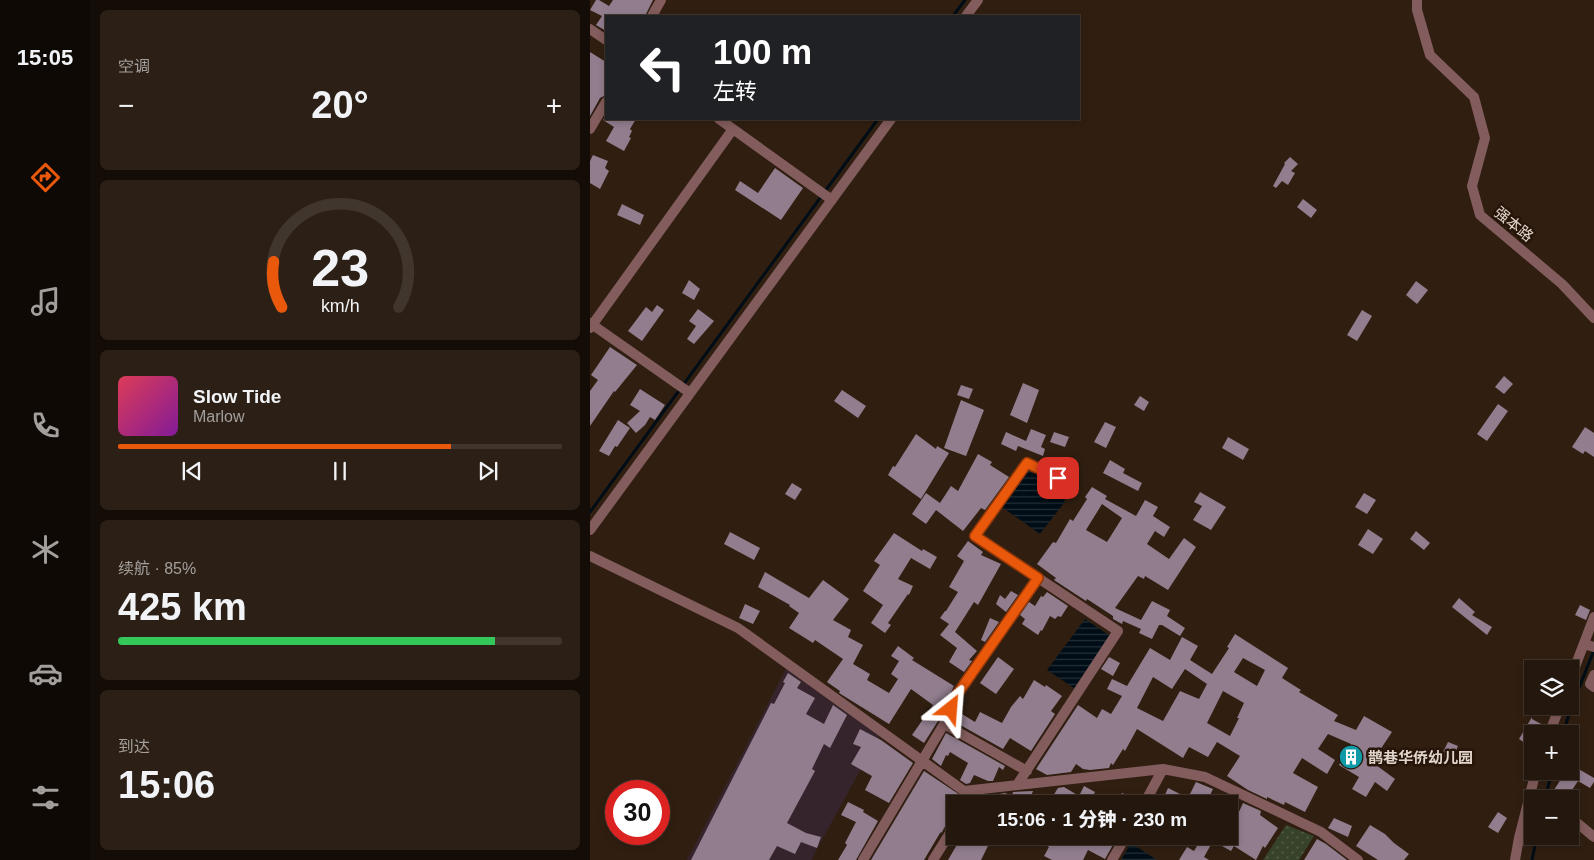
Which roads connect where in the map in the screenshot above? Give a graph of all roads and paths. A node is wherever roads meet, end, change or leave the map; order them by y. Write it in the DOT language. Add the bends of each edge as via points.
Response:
graph roads {
  1 [pos="660,0"];
  2 [pos="978,0"];
  3 [pos="1417,0"];
  4 [pos="652,15"];
  5 [pos="967,15"];
  6 [pos="590,29"];
  7 [pos="605,39"];
  8 [pos="605,104"];
  9 [pos="720,120"];
  10 [pos="890,120"];
  11 [pos="590,129"];
  12 [pos="733,129"];
  13 [pos="826,195"];
  14 [pos="1594,318"];
  15 [pos="591,325"];
  16 [pos="684,389"];
  17 [pos="1073,485"];
  18 [pos="590,530"];
  19 [pos="590,556"];
  20 [pos="1038,578"];
  21 [pos="1594,617"];
  22 [pos="1590,646"];
  23 [pos="1579,665"];
  24 [pos="1594,675"];
  25 [pos="1594,687"];
  26 [pos="944,724"];
  27 [pos="922,761"];
  28 [pos="1163,769"];
  29 [pos="1027,771"];
  30 [pos="1017,785"];
  31 [pos="976,790"];
  32 [pos="973,795"];
  33 [pos="1149,795"];
  34 [pos="1579,824"];
  35 [pos="1524,825"];
  36 [pos="1594,837"];
  37 [pos="946,841"];
  38 [pos="1121,845"];
  39 [pos="936,859"];
  40 [pos="863,860"];
  41 [pos="1112,860"];
  42 [pos="1358,860"];
  43 [pos="1515,860"];
  1 -- 4 [label="street"];
  2 -- 5 [label="street"];
  3 -- 14 [label="street, 强本路" via="1430,55 1474,97 1484,138 1472,186 1480,215 1562,284"];
  6 -- 7 [label="street"];
  8 -- 11 [label="street"];
  9 -- 12 [label="street"];
  10 -- 13 [label="street"];
  12 -- 13 [label="street"];
  12 -- 15 [label="street"];
  13 -- 16 [label="street"];
  15 -- 16 [label="street"];
  16 -- 18 [label="street"];
  17 -- 20 [label="street" via="1027,463 975,536"];
  19 -- 27 [label="street" via="738,628"];
  20 -- 26 [label="street" via="958,693"];
  20 -- 29 [label="street" via="1118,631"];
  21 -- 22 [label="street"];
  22 -- 23 [label="street"];
  24 -- 25 [label="street" via="1590,684"];
  26 -- 27 [label="street"];
  26 -- 29 [label="street"];
  27 -- 31 [label="street" via="964,791"];
  27 -- 40 [label="street"];
  28 -- 30 [label="street"];
  28 -- 33 [label="street"];
  28 -- 42 [label="street" via="1205,777 1320,832"];
  29 -- 30 [label="street"];
  30 -- 31 [label="street"];
  31 -- 32 [label="street"];
  34 -- 36 [label="street"];
  35 -- 43 [label="street"];
  37 -- 39 [label="street"];
  38 -- 41 [label="street"];
}
